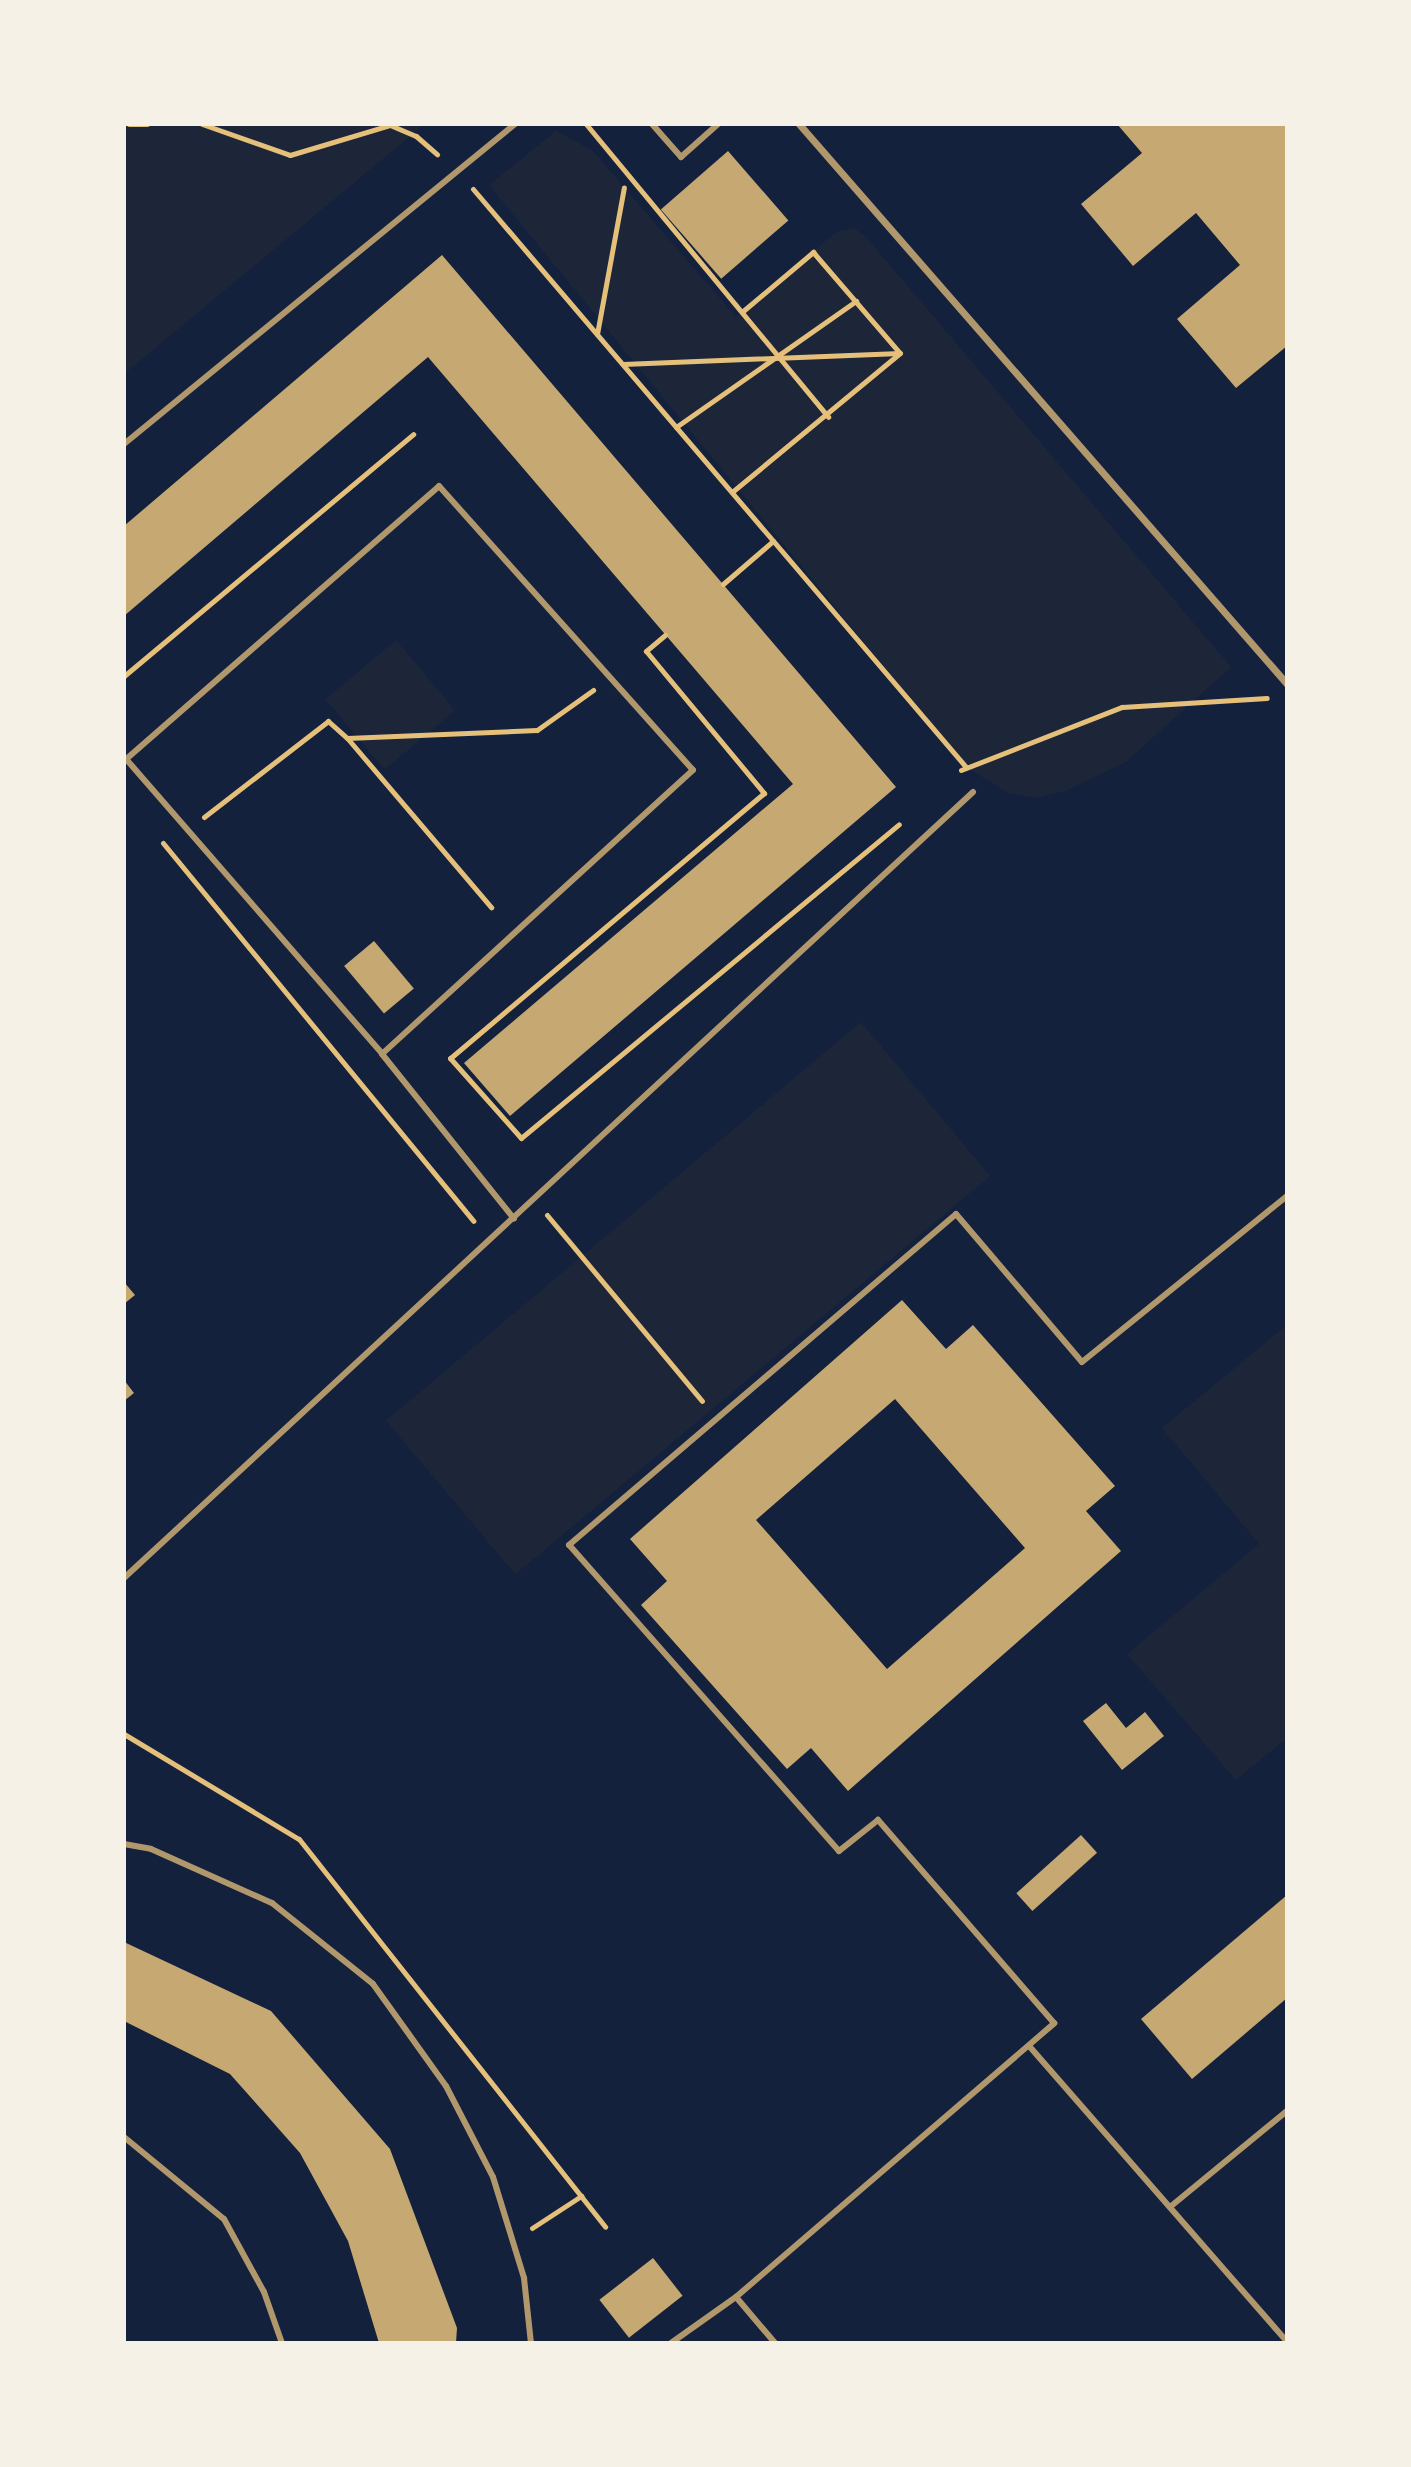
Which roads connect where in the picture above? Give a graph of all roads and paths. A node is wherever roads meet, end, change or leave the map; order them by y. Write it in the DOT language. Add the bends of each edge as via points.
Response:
graph roads {
  1 [pos="129,124"];
  2 [pos="147,124"];
  3 [pos="202,124"];
  4 [pos="515,124"];
  5 [pos="586,124"];
  6 [pos="652,124"];
  7 [pos="718,124"];
  8 [pos="799,124"];
  9 [pos="437,154"];
  10 [pos="467,181"];
  11 [pos="624,187"];
  12 [pos="856,301"];
  13 [pos="743,311"];
  14 [pos="597,334"];
  15 [pos="900,353"];
  16 [pos="778,355"];
  17 [pos="623,364"];
  18 [pos="828,417"];
  19 [pos="676,427"];
  20 [pos="413,434"];
  21 [pos="124,444"];
  22 [pos="732,492"];
  23 [pos="773,541"];
  24 [pos="723,584"];
  25 [pos="665,635"];
  26 [pos="124,676"];
  27 [pos="1287,684"];
  28 [pos="594,689"];
  29 [pos="347,738"];
  30 [pos="125,760"];
  31 [pos="966,767"];
  32 [pos="973,792"];
  33 [pos="186,830"];
  34 [pos="157,836"];
  35 [pos="491,907"];
  36 [pos="382,1054"];
  37 [pos="521,1138"];
  38 [pos="1287,1196"];
  39 [pos="535,1201"];
  40 [pos="514,1219"];
  41 [pos="480,1228"];
  42 [pos="715,1417"];
  43 [pos="124,1578"];
  44 [pos="124,1844"];
  45 [pos="1030,2047"];
  46 [pos="1287,2111"];
  47 [pos="124,2137"];
  48 [pos="581,2196"];
  49 [pos="1170,2207"];
  50 [pos="513,2241"];
  51 [pos="736,2297"];
  52 [pos="1287,2342"];
  53 [pos="282,2343"];
  54 [pos="531,2343"];
  55 [pos="671,2343"];
  56 [pos="775,2343"];
  1 -- 2 [label="path"];
  3 -- 9 [label="path" via="290,155 390,125 416,136"];
  4 -- 21 [label="lane"];
  5 -- 13 [label="path"];
  6 -- 7 [label="lane" via="681,157"];
  8 -- 27 [label="street"];
  10 -- 14 [label="path"];
  11 -- 14 [label="path"];
  12 -- 13 [label="path" via="813,252"];
  12 -- 15 [label="path"];
  12 -- 16 [label="path"];
  13 -- 16 [label="path"];
  14 -- 17 [label="path"];
  15 -- 16 [label="path"];
  15 -- 18 [label="path"];
  16 -- 17 [label="path"];
  16 -- 18 [label="path"];
  16 -- 19 [label="path"];
  17 -- 19 [label="path"];
  18 -- 22 [label="path"];
  19 -- 22 [label="path"];
  20 -- 26 [label="path"];
  22 -- 23 [label="path"];
  23 -- 24 [label="path"];
  23 -- 31 [label="path"];
  25 -- 37 [label="path" via="646,651 764,793 450,1058"];
  28 -- 29 [label="path" via="537,730"];
  29 -- 33 [label="path" via="328,721"];
  29 -- 35 [label="path"];
  30 -- 33 [label="lane"];
  30 -- 36 [label="lane" via="439,486 693,770"];
  32 -- 39 [label="lane"];
  33 -- 36 [label="lane"];
  34 -- 41 [label="path"];
  36 -- 40 [label="lane"];
  38 -- 42 [label="lane" via="1082,1362 956,1214"];
  39 -- 40 [label="lane"];
  39 -- 42 [label="path"];
  40 -- 43 [label="lane"];
  42 -- 45 [label="lane" via="569,1545 839,1851 878,1820 1054,2023"];
  44 -- 50 [label="lane" via="151,1849 272,1903 373,1984 446,2086 493,2177"];
  45 -- 49 [label="lane"];
  45 -- 51 [label="lane"];
  46 -- 49 [label="lane"];
  47 -- 53 [label="lane" via="224,2219 264,2292"];
  48 -- 50 [label="path"];
  49 -- 52 [label="lane"];
  50 -- 54 [label="lane" via="524,2278"];
  51 -- 55 [label="lane"];
  51 -- 56 [label="lane"];
}
